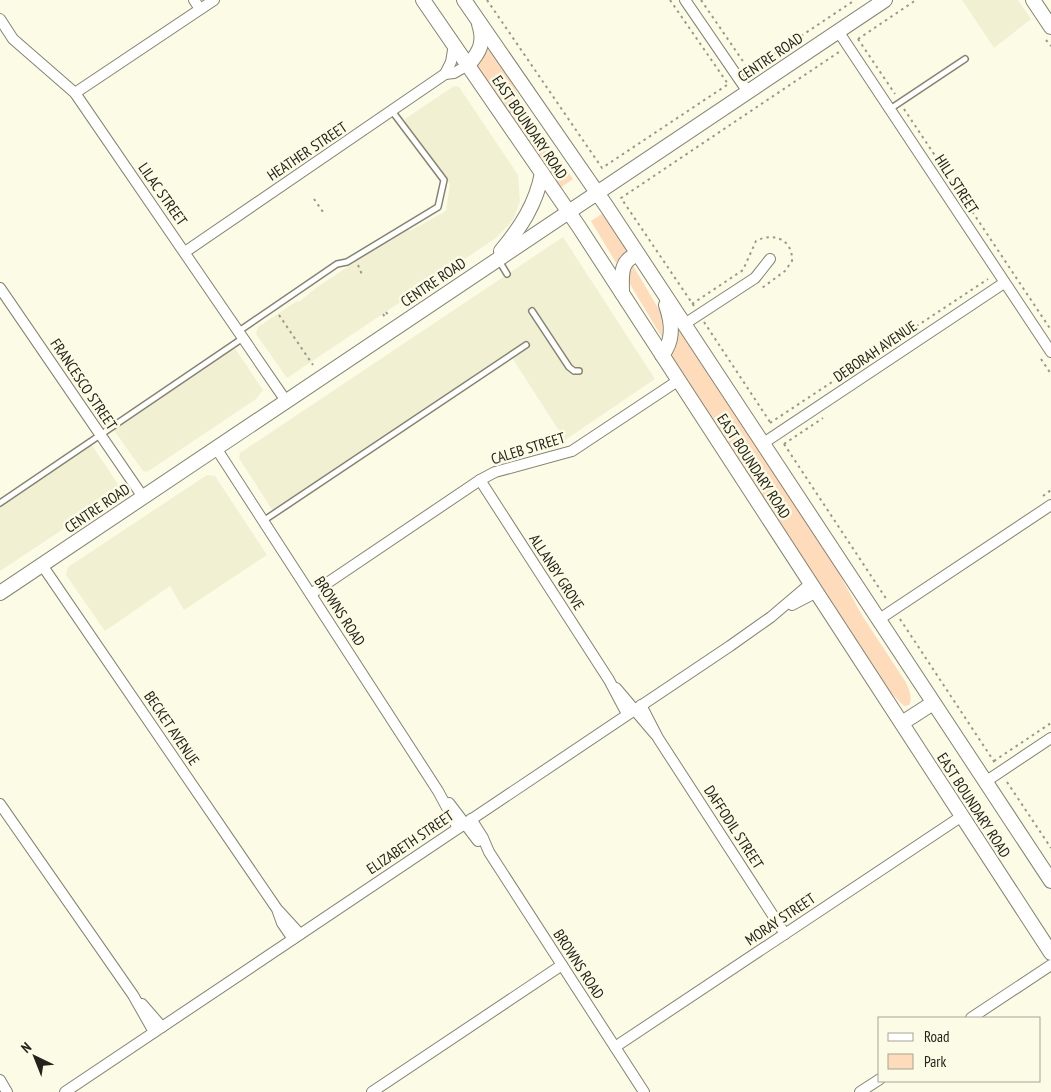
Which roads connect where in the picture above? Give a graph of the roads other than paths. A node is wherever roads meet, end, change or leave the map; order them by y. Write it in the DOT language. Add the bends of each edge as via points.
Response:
graph roads {
  1 [pos="214,0"];
  2 [pos="423,0"];
  3 [pos="464,0"];
  4 [pos="685,0"];
  5 [pos="885,0"];
  6 [pos="1033,0"];
  7 [pos="1043,0"];
  8 [pos="197,4"];
  9 [pos="1051,12"];
  10 [pos="477,19"];
  11 [pos="0,20"];
  12 [pos="1051,26"];
  13 [pos="838,31"];
  14 [pos="454,44"];
  15 [pos="965,59"];
  16 [pos="468,65"];
  17 [pos="446,74"];
  18 [pos="748,92"];
  19 [pos="75,93"];
  20 [pos="890,109"];
  21 [pos="392,111"];
  22 [pos="542,173"];
  23 [pos="597,193"];
  24 [pos="568,212"];
  25 [pos="185,252"];
  26 [pos="637,255"];
  27 [pos="770,260"];
  28 [pos="495,261"];
  29 [pos="507,274"];
  30 [pos="1004,283"];
  31 [pos="658,287"];
  32 [pos="0,288"];
  33 [pos="622,293"];
  34 [pos="532,311"];
  35 [pos="684,325"];
  36 [pos="241,334"];
  37 [pos="526,345"];
  38 [pos="1051,352"];
  39 [pos="662,355"];
  40 [pos="579,371"];
  41 [pos="679,380"];
  42 [pos="286,401"];
  43 [pos="100,434"];
  44 [pos="762,444"];
  45 [pos="216,448"];
  46 [pos="480,480"];
  47 [pos="143,497"];
  48 [pos="0,503"];
  49 [pos="1051,504"];
  50 [pos="263,522"];
  51 [pos="42,564"];
  52 [pos="814,588"];
  53 [pos="0,593"];
  54 [pos="311,594"];
  55 [pos="878,620"];
  56 [pos="933,703"];
  57 [pos="634,709"];
  58 [pos="902,724"];
  59 [pos="1051,738"];
  60 [pos="986,782"];
  61 [pos="0,804"];
  62 [pos="962,816"];
  63 [pos="465,823"];
  64 [pos="1051,881"];
  65 [pos="785,934"];
  66 [pos="296,936"];
  67 [pos="1051,953"];
  68 [pos="562,965"];
  69 [pos="1051,965"];
  70 [pos="973,1017"];
  71 [pos="158,1029"];
  72 [pos="615,1047"];
  73 [pos="878,1080"];
  74 [pos="65,1092"];
  75 [pos="372,1092"];
  76 [pos="644,1092"];
  77 [pos="860,1092"];
  1 -- 8 [label="street"];
  2 -- 14 [label="main road, EAST BOUNDARY ROAD"];
  3 -- 10 [label="main road, EAST BOUNDARY ROAD"];
  4 -- 18 [label="street"];
  5 -- 13 [label="main road, CENTRE ROAD"];
  6 -- 12 [label="main road"];
  7 -- 9 [label="main road"];
  8 -- 19 [label="street"];
  10 -- 16 [label="main road" via="482,44"];
  10 -- 23 [label="main road, EAST BOUNDARY ROAD"];
  11 -- 19 [label="street, LILAC STREET" via="14,39"];
  13 -- 18 [label="main road, CENTRE ROAD"];
  13 -- 20 [label="street, HILL STREET"];
  14 -- 16 [label="main road, EAST BOUNDARY ROAD"];
  14 -- 17 [label="street"];
  15 -- 20 [label="lane"];
  16 -- 17 [label="street, HEATHER STREET"];
  16 -- 22 [label="main road, EAST BOUNDARY ROAD"];
  17 -- 21 [label="street, HEATHER STREET"];
  18 -- 23 [label="main road, CENTRE ROAD"];
  19 -- 25 [label="street, LILAC STREET"];
  20 -- 30 [label="street, HILL STREET"];
  21 -- 25 [label="street, HEATHER STREET"];
  21 -- 36 [label="lane" via="444,180 438,207 356,257 337,264 273,307"];
  22 -- 24 [label="main road, EAST BOUNDARY ROAD"];
  22 -- 28 [label="main road" via="539,190 524,223"];
  23 -- 24 [label="main road, CENTRE ROAD"];
  23 -- 26 [label="main road, EAST BOUNDARY ROAD"];
  24 -- 28 [label="main road, CENTRE ROAD"];
  24 -- 33 [label="main road, EAST BOUNDARY ROAD"];
  25 -- 36 [label="street, LILAC STREET"];
  26 -- 31 [label="main road, EAST BOUNDARY ROAD"];
  26 -- 33 [label="main road" via="623,267"];
  27 -- 35 [label="street" via="755,278"];
  28 -- 29 [label="lane"];
  28 -- 42 [label="main road, CENTRE ROAD"];
  30 -- 38 [label="street, HILL STREET"];
  30 -- 44 [label="street, DEBORAH AVENUE"];
  31 -- 35 [label="main road, EAST BOUNDARY ROAD"];
  31 -- 39 [label="main road" via="671,326 670,344"];
  32 -- 43 [label="street, FRANCESCO STREET"];
  33 -- 39 [label="main road, EAST BOUNDARY ROAD"];
  34 -- 40 [label="lane" via="569,367"];
  35 -- 44 [label="main road, EAST BOUNDARY ROAD"];
  36 -- 42 [label="street, LILAC STREET"];
  36 -- 43 [label="lane"];
  37 -- 50 [label="lane"];
  39 -- 41 [label="main road, EAST BOUNDARY ROAD"];
  41 -- 46 [label="street, CALEB STREET" via="572,452 495,472"];
  41 -- 52 [label="main road, EAST BOUNDARY ROAD"];
  42 -- 45 [label="main road, CENTRE ROAD"];
  43 -- 47 [label="street, FRANCESCO STREET"];
  43 -- 48 [label="lane"];
  44 -- 55 [label="main road, EAST BOUNDARY ROAD"];
  45 -- 47 [label="main road, CENTRE ROAD"];
  45 -- 50 [label="street, BROWNS ROAD"];
  46 -- 54 [label="street, CALEB STREET"];
  46 -- 57 [label="street, ALLANBY GROVE" via="609,680"];
  47 -- 51 [label="main road, CENTRE ROAD"];
  49 -- 55 [label="street"];
  50 -- 54 [label="street, BROWNS ROAD"];
  51 -- 53 [label="main road, CENTRE ROAD"];
  51 -- 66 [label="street, BECKET AVENUE"];
  52 -- 57 [label="street, ELIZABETH STREET"];
  52 -- 58 [label="main road, EAST BOUNDARY ROAD"];
  54 -- 63 [label="street, BROWNS ROAD" via="438,791"];
  55 -- 56 [label="main road, EAST BOUNDARY ROAD"];
  56 -- 58 [label="main road"];
  56 -- 60 [label="main road, EAST BOUNDARY ROAD"];
  57 -- 63 [label="street, ELIZABETH STREET"];
  57 -- 65 [label="street, DAFFODIL STREET" via="651,721 658,738"];
  58 -- 62 [label="main road, EAST BOUNDARY ROAD"];
  59 -- 60 [label="street"];
  60 -- 64 [label="main road, EAST BOUNDARY ROAD"];
  61 -- 71 [label="street"];
  62 -- 65 [label="street, MORAY STREET"];
  62 -- 67 [label="main road, EAST BOUNDARY ROAD"];
  63 -- 66 [label="street, ELIZABETH STREET"];
  63 -- 68 [label="street, BROWNS ROAD" via="483,838"];
  65 -- 72 [label="street, MORAY STREET"];
  66 -- 71 [label="street, ELIZABETH STREET"];
  68 -- 72 [label="street, BROWNS ROAD"];
  68 -- 75 [label="street"];
  69 -- 70 [label="street"];
  71 -- 74 [label="street, ELIZABETH STREET"];
  72 -- 76 [label="street, BROWNS ROAD"];
  73 -- 77 [label="street"];
}
